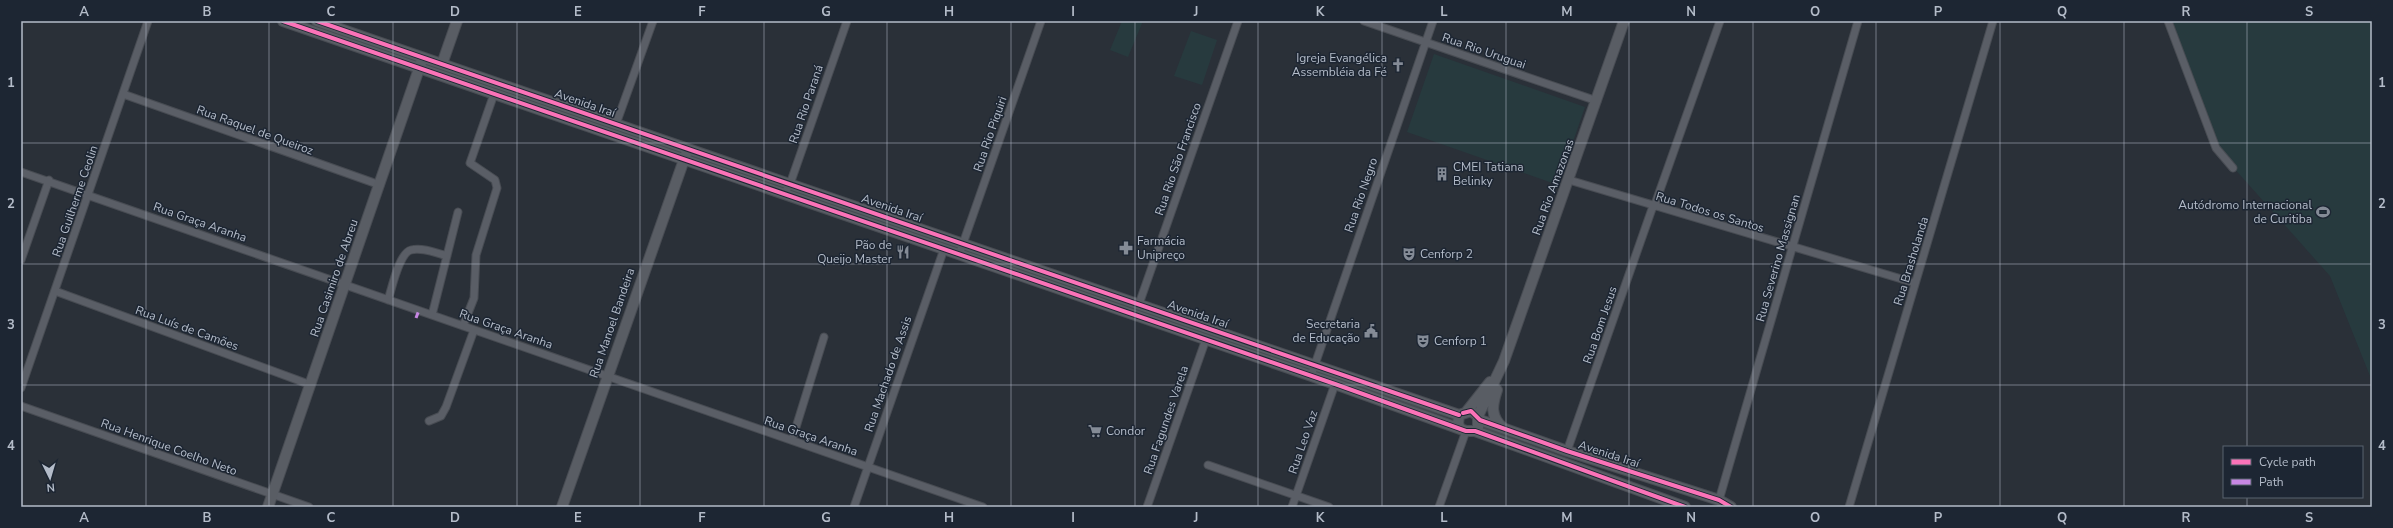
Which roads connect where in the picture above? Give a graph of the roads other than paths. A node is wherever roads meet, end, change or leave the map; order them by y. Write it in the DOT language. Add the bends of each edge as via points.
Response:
graph roads {
  1 [pos="148,21"];
  2 [pos="318,21"];
  3 [pos="457,21"];
  4 [pos="652,21"];
  5 [pos="847,21"];
  6 [pos="1041,21"];
  7 [pos="1238,21"];
  8 [pos="1364,21"];
  9 [pos="1433,21"];
  10 [pos="1624,21"];
  11 [pos="1720,21"];
  12 [pos="1858,21"];
  13 [pos="1993,21"];
  14 [pos="2168,21"];
  15 [pos="288,22"];
  16 [pos="1425,42"];
  17 [pos="423,57"];
  18 [pos="442,64"];
  19 [pos="419,68"];
  20 [pos="123,94"];
  21 [pos="494,94"];
  22 [pos="1596,102"];
  23 [pos="616,124"];
  24 [pos="660,139"];
  25 [pos="688,149"];
  26 [pos="656,150"];
  27 [pos="683,159"];
  28 [pos="2233,168"];
  29 [pos="21,172"];
  30 [pos="49,180"];
  31 [pos="1569,180"];
  32 [pos="790,184"];
  33 [pos="380,185"];
  34 [pos="814,192"];
  35 [pos="784,194"];
  36 [pos="88,195"];
  37 [pos="810,203"];
  38 [pos="1654,207"];
  39 [pos="458,212"];
  40 [pos="963,244"];
  41 [pos="1793,248"];
  42 [pos="944,249"];
  43 [pos="959,254"];
  44 [pos="447,256"];
  45 [pos="21,260"];
  46 [pos="1916,283"];
  47 [pos="346,284"];
  48 [pos="55,291"];
  49 [pos="1118,297"];
  50 [pos="388,300"];
  51 [pos="1139,304"];
  52 [pos="1114,308"];
  53 [pos="432,315"];
  54 [pos="463,326"];
  55 [pos="474,330"];
  56 [pos="824,337"];
  57 [pos="1206,340"];
  58 [pos="1504,361"];
  59 [pos="1315,365"];
  60 [pos="608,376"];
  61 [pos="1311,376"];
  62 [pos="1335,384"];
  63 [pos="311,385"];
  64 [pos="21,388"];
  65 [pos="21,406"];
  66 [pos="1463,413"];
  67 [pos="1479,418"];
  68 [pos="429,421"];
  69 [pos="1503,428"];
  70 [pos="1467,430"];
  71 [pos="792,440"];
  72 [pos="1567,451"];
  73 [pos="1208,465"];
  74 [pos="868,467"];
  75 [pos="272,495"];
  76 [pos="1296,496"];
  77 [pos="1719,500"];
  78 [pos="268,507"];
  79 [pos="310,507"];
  80 [pos="562,507"];
  81 [pos="854,507"];
  82 [pos="983,507"];
  83 [pos="1147,507"];
  84 [pos="1292,507"];
  85 [pos="1329,507"];
  86 [pos="1439,507"];
  87 [pos="1685,507"];
  88 [pos="1731,507"];
  89 [pos="1849,507"];
  1 -- 20 [label="street, Rua Guilherme Ceolin"];
  2 -- 17 [label="main road, Avenida Iraí"];
  3 -- 18 [label="main road"];
  4 -- 23 [label="street"];
  5 -- 32 [label="street, Rua Rio Paraná"];
  6 -- 40 [label="street, Rua Rio Piquiri"];
  7 -- 51 [label="street, Rua Rio São Francisco"];
  8 -- 16 [label="street, Rua Rio Uruguai"];
  9 -- 16 [label="street, Rua Rio Negro"];
  10 -- 22 [label="main road, Rua Rio Amazonas"];
  11 -- 38 [label="street, Rua Bom Jesus"];
  12 -- 41 [label="street, Rua Severino Massignan"];
  13 -- 46 [label="street, Rua Brasholanda"];
  14 -- 28 [label="street" via="2216,148"];
  15 -- 19 [label="main road, Avenida Iraí"];
  16 -- 22 [label="street, Rua Rio Uruguai"];
  16 -- 59 [label="street, Rua Rio Negro"];
  17 -- 18 [label="main road, Avenida Iraí"];
  17 -- 19 [label="main road, Rua Casimiro de Abreu"];
  18 -- 23 [label="main road, Avenida Iraí"];
  19 -- 21 [label="main road, Avenida Iraí"];
  19 -- 33 [label="main road, Rua Casimiro de Abreu"];
  20 -- 33 [label="street, Rua Raquel de Queiroz"];
  20 -- 36 [label="street, Rua Guilherme Ceolin"];
  21 -- 26 [label="main road, Avenida Iraí"];
  21 -- 54 [label="street" via="470,163 495,180 497,188 476,255 474,298"];
  22 -- 31 [label="main road, Rua Rio Amazonas"];
  23 -- 24 [label="main road, Avenida Iraí"];
  24 -- 25 [label="main road, Avenida Iraí"];
  24 -- 26 [label="main road" via="660,148"];
  25 -- 27 [label="main road, Rua Manoel Bandeira"];
  25 -- 32 [label="main road, Avenida Iraí"];
  26 -- 27 [label="main road, Avenida Iraí"];
  27 -- 35 [label="main road, Avenida Iraí"];
  27 -- 60 [label="main road, Rua Manoel Bandeira"];
  29 -- 30 [label="street, Rua Graça Aranha"];
  30 -- 36 [label="street, Rua Graça Aranha"];
  30 -- 45 [label="street"];
  31 -- 38 [label="street, Rua Todos os Santos"];
  31 -- 58 [label="main road, Rua Rio Amazonas"];
  32 -- 34 [label="main road, Avenida Iraí"];
  32 -- 35 [label="street, Rua Rio Paraná"];
  33 -- 47 [label="main road, Rua Casimiro de Abreu"];
  34 -- 37 [label="main road"];
  34 -- 40 [label="main road, Avenida Iraí"];
  35 -- 37 [label="main road, Avenida Iraí"];
  36 -- 47 [label="street, Rua Graça Aranha"];
  36 -- 48 [label="street, Rua Guilherme Ceolin"];
  37 -- 42 [label="main road, Avenida Iraí"];
  38 -- 41 [label="street, Rua Todos os Santos"];
  38 -- 72 [label="street, Rua Bom Jesus"];
  39 -- 44 [label="street"];
  40 -- 43 [label="street, Rua Rio Piquiri"];
  40 -- 49 [label="main road, Avenida Iraí"];
  41 -- 46 [label="street, Rua Todos os Santos"];
  41 -- 77 [label="street, Rua Severino Massignan"];
  42 -- 43 [label="main road, Avenida Iraí"];
  42 -- 74 [label="street, Rua Machado de Assis"];
  43 -- 52 [label="main road, Avenida Iraí"];
  44 -- 50 [label="street" via="410,250 402,256"];
  44 -- 53 [label="street"];
  46 -- 89 [label="street, Rua Brasholanda"];
  47 -- 50 [label="street, Rua Graça Aranha"];
  47 -- 63 [label="main road, Rua Casimiro de Abreu"];
  48 -- 63 [label="street, Rua Luís de Camões"];
  48 -- 64 [label="street, Rua Guilherme Ceolin"];
  49 -- 51 [label="main road, Avenida Iraí"];
  49 -- 52 [label="main road"];
  50 -- 53 [label="street, Rua Graça Aranha" via="417,314"];
  51 -- 59 [label="main road, Avenida Iraí"];
  52 -- 57 [label="main road, Avenida Iraí"];
  53 -- 54 [label="street, Rua Graça Aranha"];
  54 -- 55 [label="street, Rua Graça Aranha"];
  55 -- 60 [label="street, Rua Graça Aranha"];
  55 -- 68 [label="street" via="446,407 441,416"];
  56 -- 71 [label="street"];
  57 -- 61 [label="main road, Avenida Iraí"];
  57 -- 83 [label="street, Rua Fagundes Varela"];
  58 -- 66 [label="main road, Rua Rio Amazonas" via="1484,391"];
  58 -- 67 [label="main road, Rua Rio Amazonas"];
  58 -- 69 [label="main road" via="1492,414"];
  59 -- 61 [label="street, Rua Rio Negro"];
  59 -- 66 [label="main road, Avenida Iraí"];
  60 -- 71 [label="street, Rua Graça Aranha"];
  60 -- 80 [label="main road, Rua Manoel Bandeira"];
  61 -- 62 [label="main road, Avenida Iraí"];
  62 -- 70 [label="main road, Avenida Iraí"];
  62 -- 76 [label="street, Rua Leo Vaz"];
  63 -- 75 [label="main road, Rua Casimiro de Abreu"];
  65 -- 75 [label="street, Rua Henrique Coelho Neto"];
  66 -- 67 [label="main road, Avenida Iraí"];
  66 -- 70 [label="main road" via="1458,424"];
  67 -- 69 [label="main road, Avenida Iraí"];
  67 -- 70 [label="main road, Rua Rio Amazonas"];
  69 -- 72 [label="main road, Avenida Iraí"];
  70 -- 86 [label="street"];
  70 -- 87 [label="main road, Avenida Iraí"];
  71 -- 74 [label="street, Rua Graça Aranha"];
  72 -- 77 [label="main road, Avenida Iraí"];
  73 -- 76 [label="street"];
  74 -- 81 [label="street, Rua Machado de Assis"];
  74 -- 82 [label="street, Rua Graça Aranha"];
  75 -- 78 [label="main road, Rua Casimiro de Abreu"];
  75 -- 79 [label="street, Rua Henrique Coelho Neto"];
  76 -- 84 [label="street, Rua Leo Vaz"];
  76 -- 85 [label="street"];
  77 -- 88 [label="main road, Avenida Iraí"];
}
